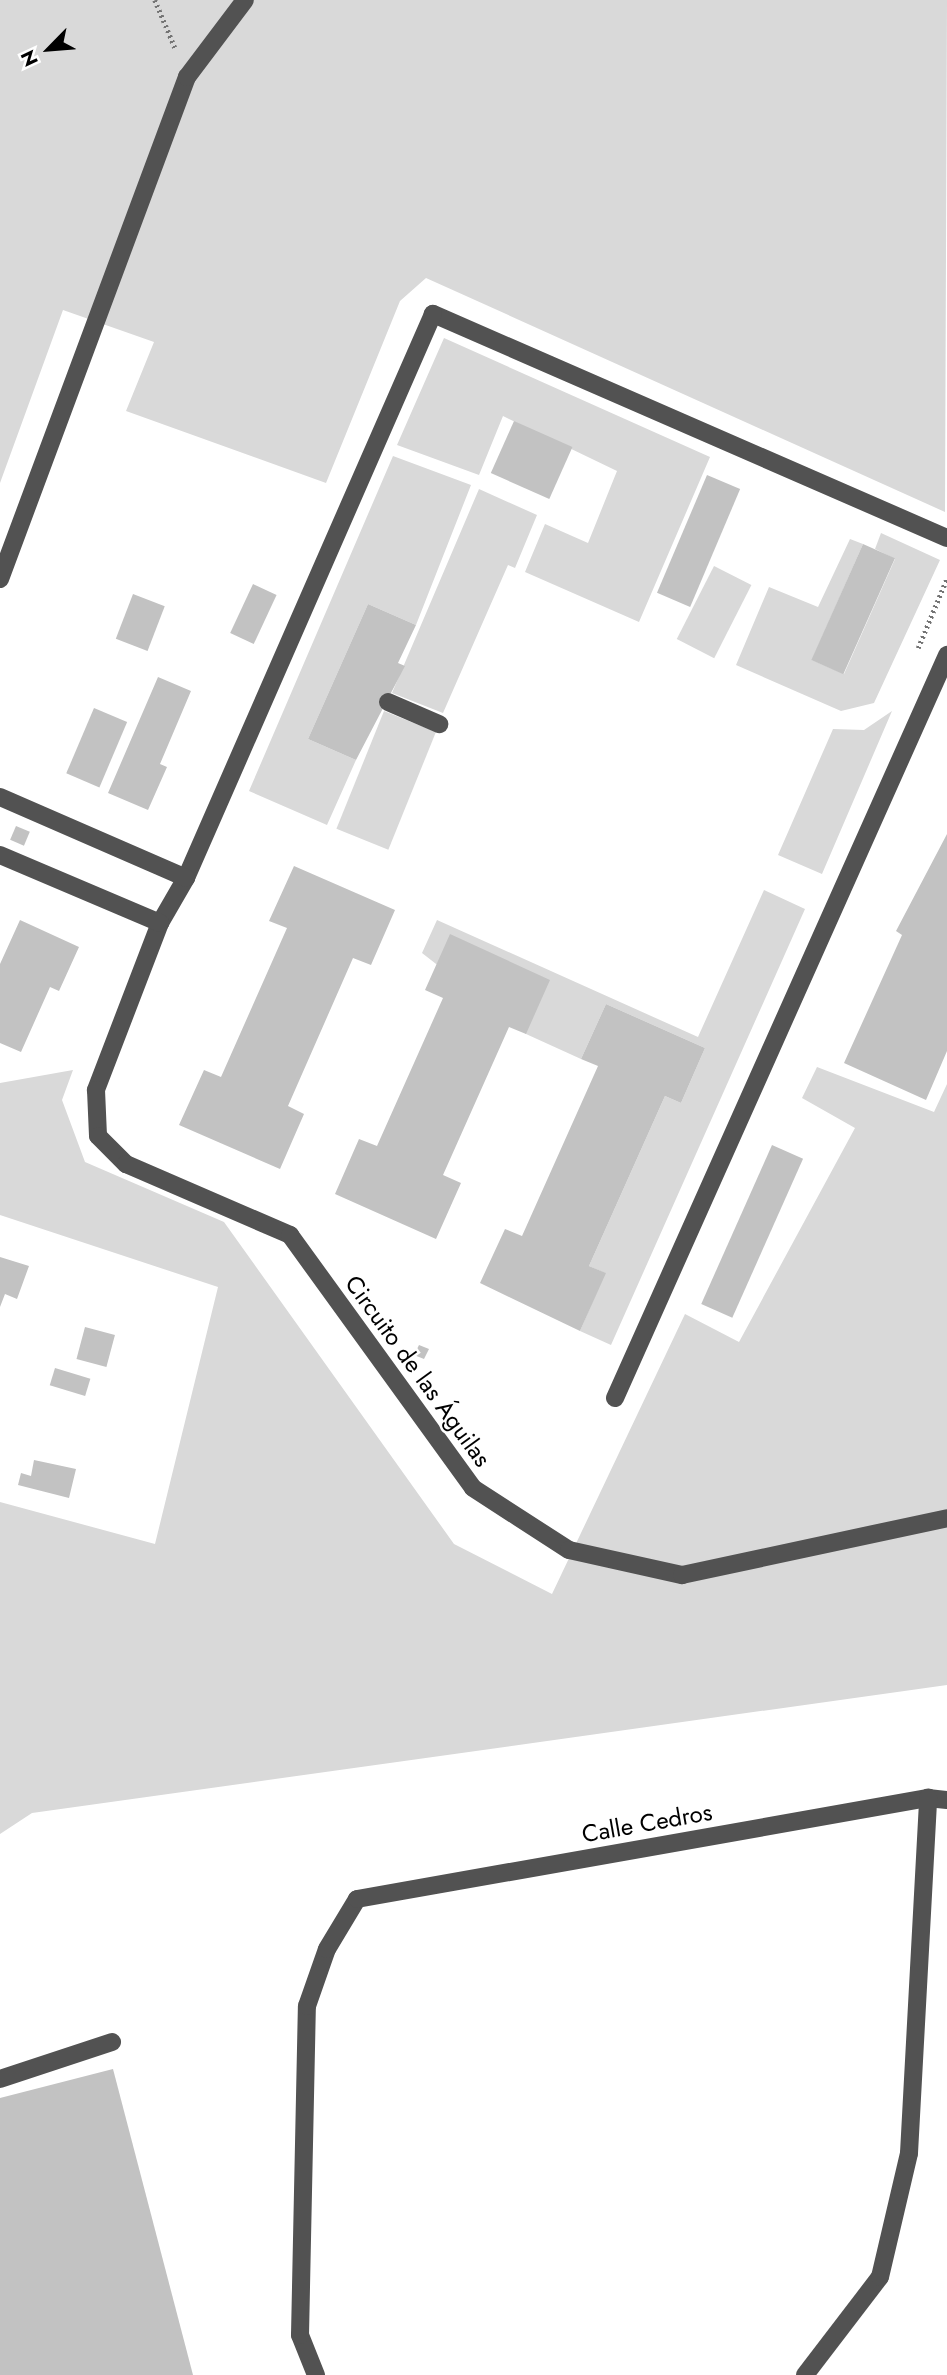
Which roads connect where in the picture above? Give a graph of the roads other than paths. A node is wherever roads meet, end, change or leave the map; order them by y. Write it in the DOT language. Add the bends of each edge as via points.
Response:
graph roads {
  1 [pos="245,0"];
  2 [pos="947,538"];
  3 [pos="0,579"];
  4 [pos="947,655"];
  5 [pos="388,702"];
  6 [pos="439,724"];
  7 [pos="0,797"];
  8 [pos="0,855"];
  9 [pos="186,878"];
  10 [pos="160,923"];
  11 [pos="615,1398"];
  12 [pos="947,1518"];
  13 [pos="928,1798"];
  14 [pos="947,1800"];
  15 [pos="112,2042"];
  16 [pos="0,2079"];
  17 [pos="316,2375"];
  18 [pos="805,2375"];
  1 -- 3 [label="street" via="187,76"];
  2 -- 9 [label="street, Circuito de las Águilas" via="433,314"];
  4 -- 11 [label="street"];
  5 -- 6 [label="street"];
  7 -- 9 [label="street"];
  8 -- 10 [label="street"];
  9 -- 10 [label="street, Circuito de las Águilas"];
  10 -- 12 [label="street, Circuito de las Águilas" via="96,1090 98,1136 126,1164 290,1236 473,1488 569,1550 682,1575"];
  13 -- 14 [label="street, Calle Cedros"];
  13 -- 17 [label="street, Calle Cedros" via="357,1899 327,1949 307,2006 300,2335"];
  13 -- 18 [label="street" via="909,2154 880,2277"];
  15 -- 16 [label="street"];
}
